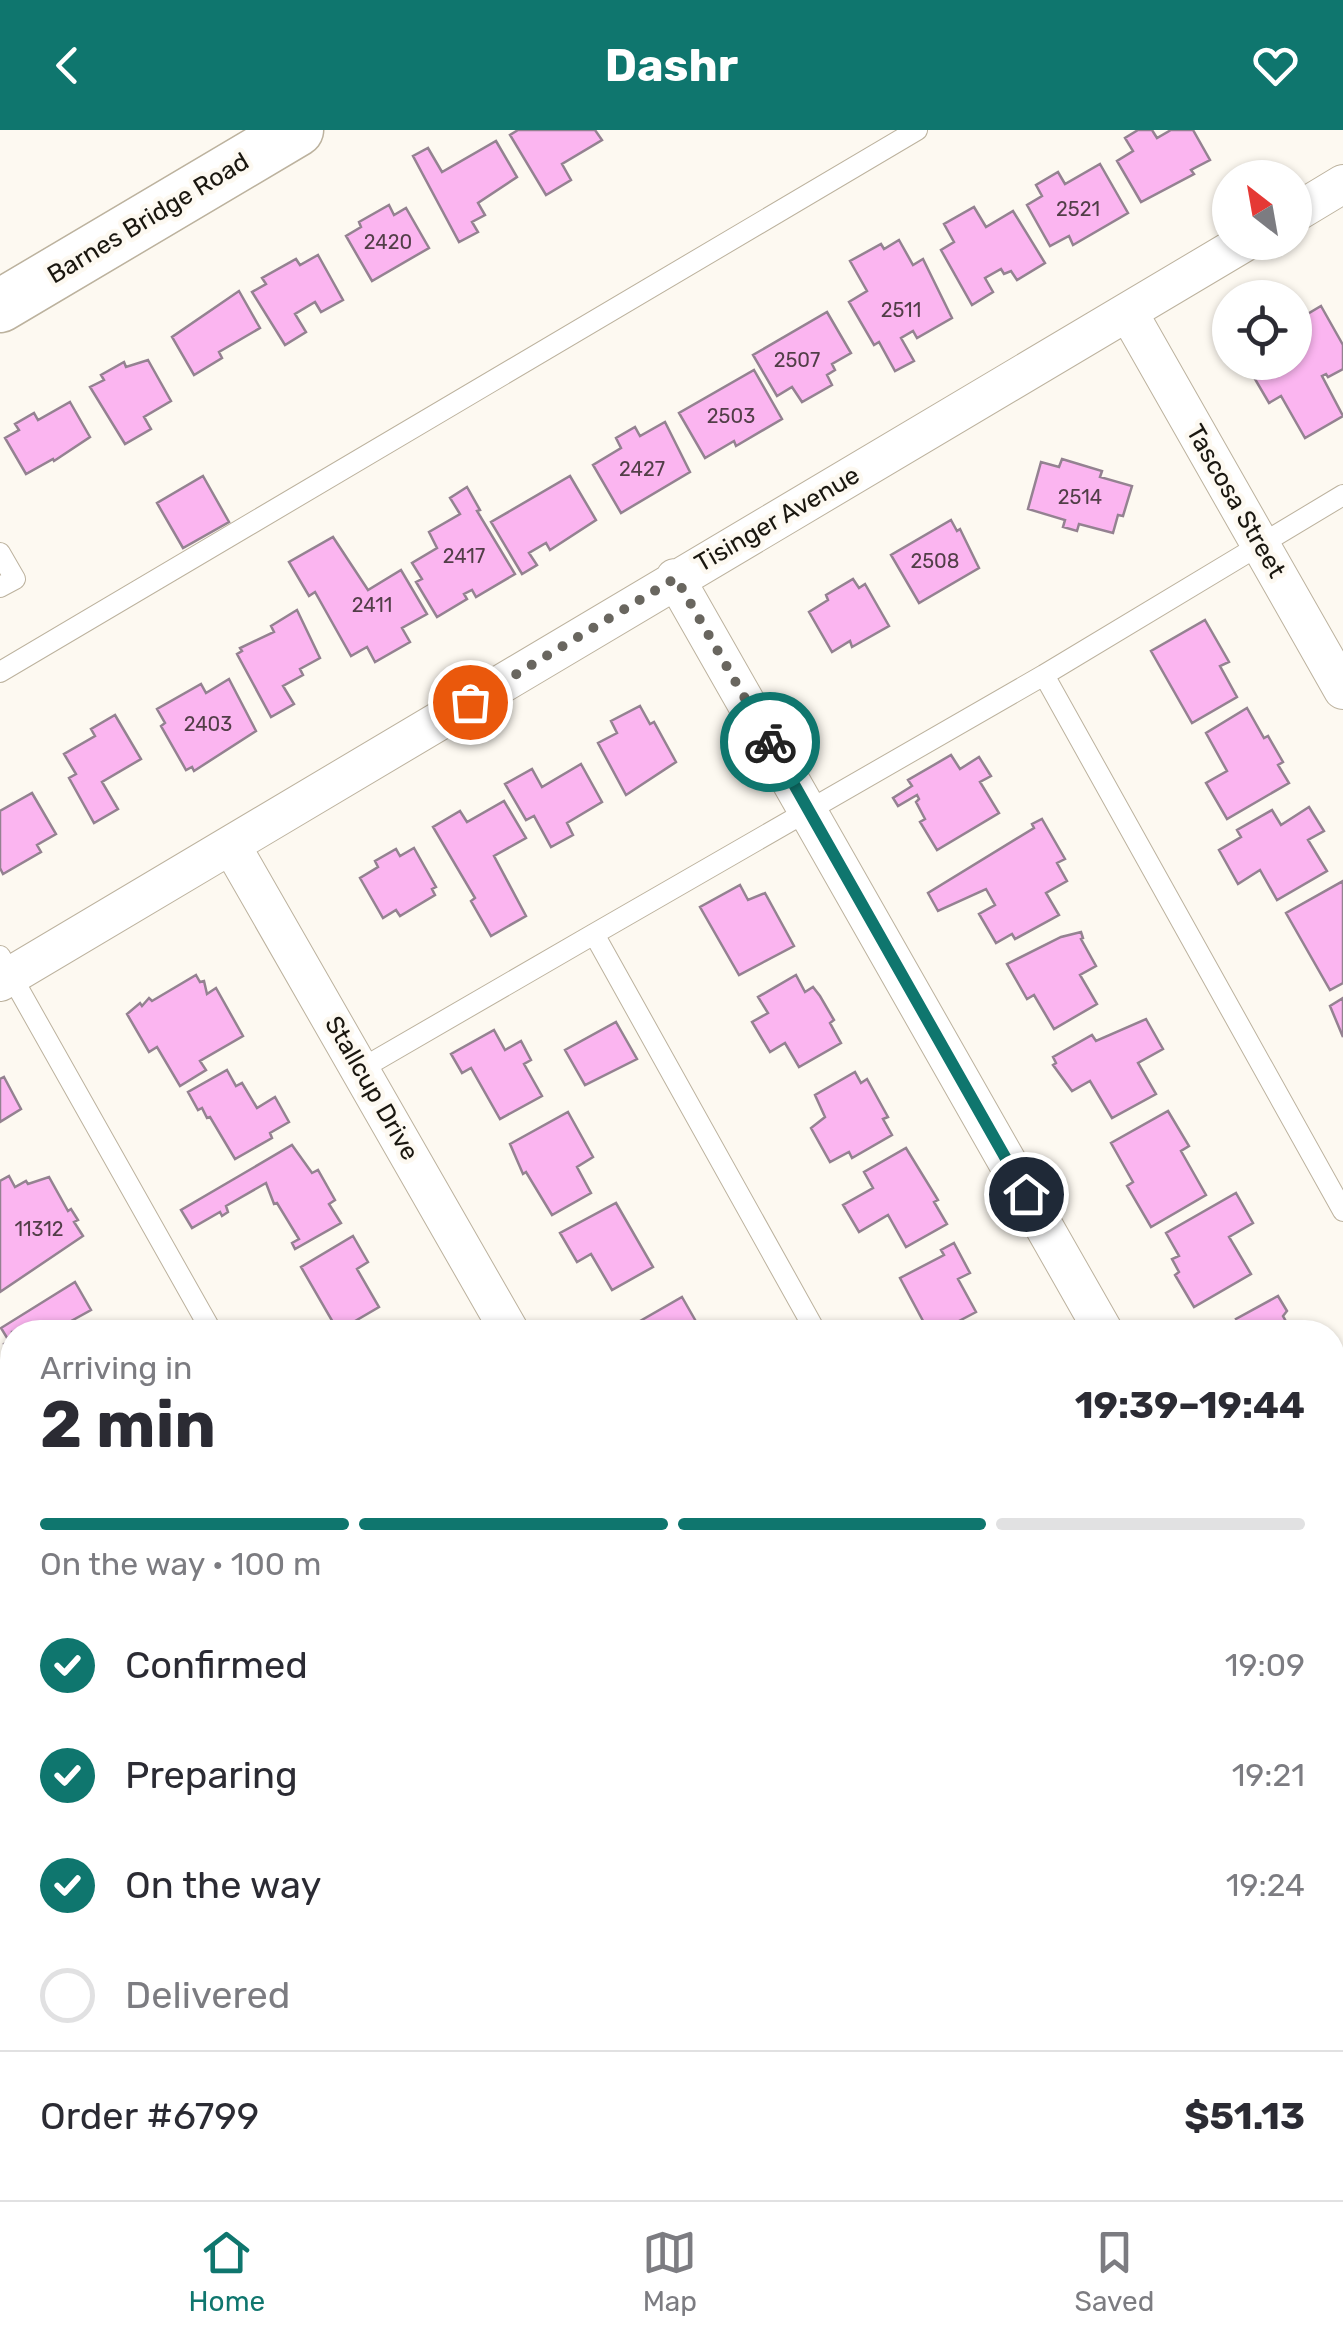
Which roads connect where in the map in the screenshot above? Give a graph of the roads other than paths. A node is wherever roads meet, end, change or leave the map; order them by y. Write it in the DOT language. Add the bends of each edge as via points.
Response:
graph roads {
  1 [pos="297,130"];
  2 [pos="917,130"];
  3 [pos="1343,184"];
  4 [pos="1312,203"];
  5 [pos="1216,260"];
  6 [pos="0,306"];
  7 [pos="1128,312"];
  8 [pos="1343,495"];
  9 [pos="1261,543"];
  10 [pos="0,554"];
  11 [pos="676,578"];
  12 [pos="0,588"];
  13 [pos="0,672"];
  14 [pos="1044,675"];
  15 [pos="1343,690"];
  16 [pos="810,811"];
  17 [pos="231,845"];
  18 [pos="594,934"];
  19 [pos="4,971"];
  20 [pos="362,1068"];
  21 [pos="1343,1210"];
  22 [pos="205,1320"];
  23 [pos="503,1320"];
  24 [pos="809,1320"];
  25 [pos="1097,1320"];
  1 -- 6 [label="street, Barnes Bridge Road"];
  2 -- 13 [label="lane"];
  3 -- 4 [label="street"];
  5 -- 7 [label="street, Tisinger Avenue"];
  7 -- 9 [label="street, Tascosa Street"];
  7 -- 11 [label="street, Tisinger Avenue"];
  8 -- 9 [label="lane"];
  9 -- 14 [label="lane"];
  9 -- 15 [label="street, Tascosa Street"];
  10 -- 12 [label="lane" via="15,579"];
  11 -- 16 [label="street"];
  11 -- 17 [label="street, Tisinger Avenue"];
  14 -- 16 [label="lane"];
  14 -- 21 [label="lane"];
  16 -- 18 [label="lane"];
  16 -- 25 [label="street"];
  17 -- 19 [label="street, Tisinger Avenue"];
  17 -- 20 [label="street, Stallcup Drive"];
  18 -- 20 [label="lane"];
  18 -- 24 [label="lane"];
  19 -- 22 [label="lane"];
  20 -- 23 [label="street, Stallcup Drive"];
}
